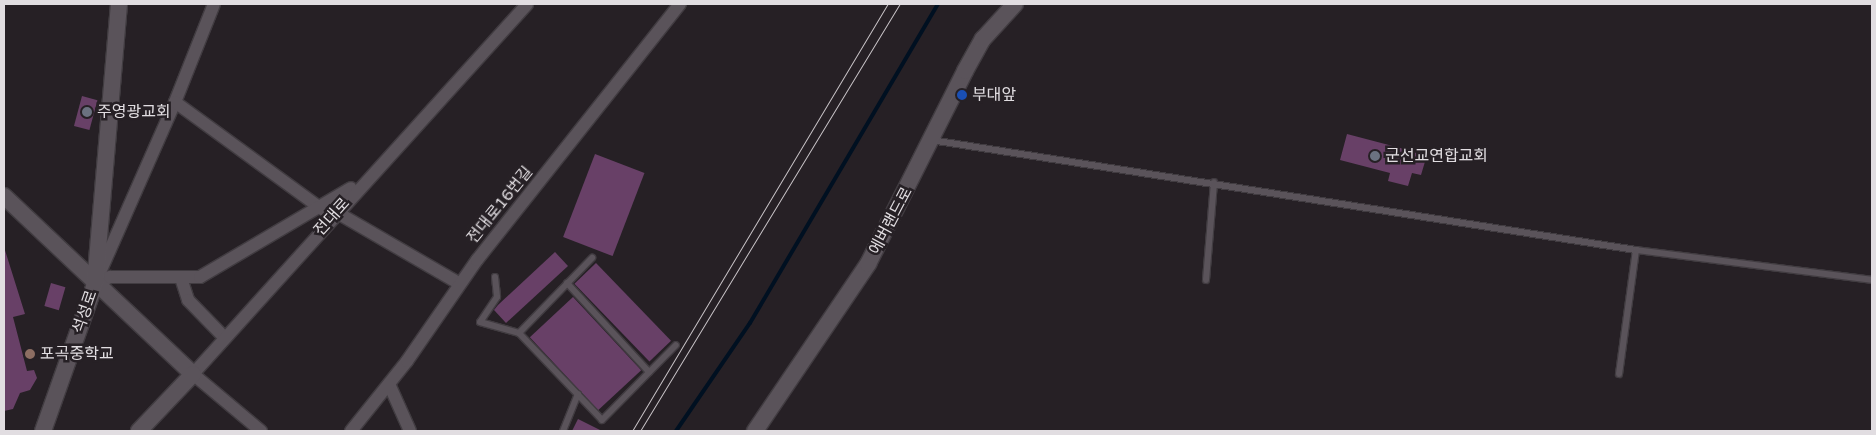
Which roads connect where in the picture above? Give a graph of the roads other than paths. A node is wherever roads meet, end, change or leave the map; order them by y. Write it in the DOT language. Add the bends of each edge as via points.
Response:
graph roads {
  1 [pos="119,4"];
  2 [pos="214,4"];
  3 [pos="527,4"];
  4 [pos="680,4"];
  5 [pos="1015,4"];
  6 [pos="175,102"];
  7 [pos="930,139"];
  8 [pos="376,171"];
  9 [pos="1214,182"];
  10 [pos="4,196"];
  11 [pos="322,209"];
  12 [pos="336,212"];
  13 [pos="1636,250"];
  14 [pos="592,258"];
  15 [pos="495,277"];
  16 [pos="181,278"];
  17 [pos="1206,280"];
  18 [pos="1872,280"];
  19 [pos="567,283"];
  20 [pos="95,284"];
  21 [pos="460,284"];
  22 [pos="519,332"];
  23 [pos="225,338"];
  24 [pos="676,345"];
  25 [pos="649,372"];
  26 [pos="193,374"];
  27 [pos="1619,374"];
  28 [pos="389,384"];
  29 [pos="578,394"];
  30 [pos="43,431"];
  31 [pos="139,431"];
  32 [pos="261,431"];
  33 [pos="351,431"];
  34 [pos="410,431"];
  35 [pos="563,431"];
  36 [pos="755,431"];
  1 -- 20 [label="street"];
  2 -- 6 [label="street"];
  3 -- 8 [label="street, 전대로"];
  4 -- 21 [label="street, 전대로16번길"];
  5 -- 7 [label="street, 에버랜드로" via="983,39"];
  6 -- 11 [label="street"];
  6 -- 20 [label="street"];
  7 -- 9 [label="lane"];
  7 -- 36 [label="street, 에버랜드로" via="914,180 868,264"];
  8 -- 11 [label="street"];
  8 -- 12 [label="street, 전대로"];
  9 -- 13 [label="lane"];
  9 -- 17 [label="lane"];
  10 -- 20 [label="street, 석성로"];
  11 -- 16 [label="street" via="200,277"];
  12 -- 21 [label="street"];
  12 -- 23 [label="street, 전대로"];
  13 -- 18 [label="lane"];
  13 -- 27 [label="lane"];
  14 -- 19 [label="lane"];
  15 -- 22 [label="lane" via="497,297 480,322"];
  16 -- 20 [label="street" via="110,277"];
  16 -- 23 [label="street" via="188,300"];
  19 -- 22 [label="lane"];
  19 -- 25 [label="lane"];
  20 -- 26 [label="street"];
  20 -- 30 [label="street, 석성로"];
  21 -- 28 [label="street, 전대로16번길"];
  22 -- 29 [label="lane"];
  23 -- 26 [label="street, 전대로"];
  24 -- 25 [label="lane"];
  25 -- 29 [label="lane" via="602,420"];
  26 -- 31 [label="street, 전대로"];
  26 -- 32 [label="street"];
  28 -- 33 [label="street, 전대로16번길"];
  28 -- 34 [label="street"];
  29 -- 35 [label="lane"];
}
